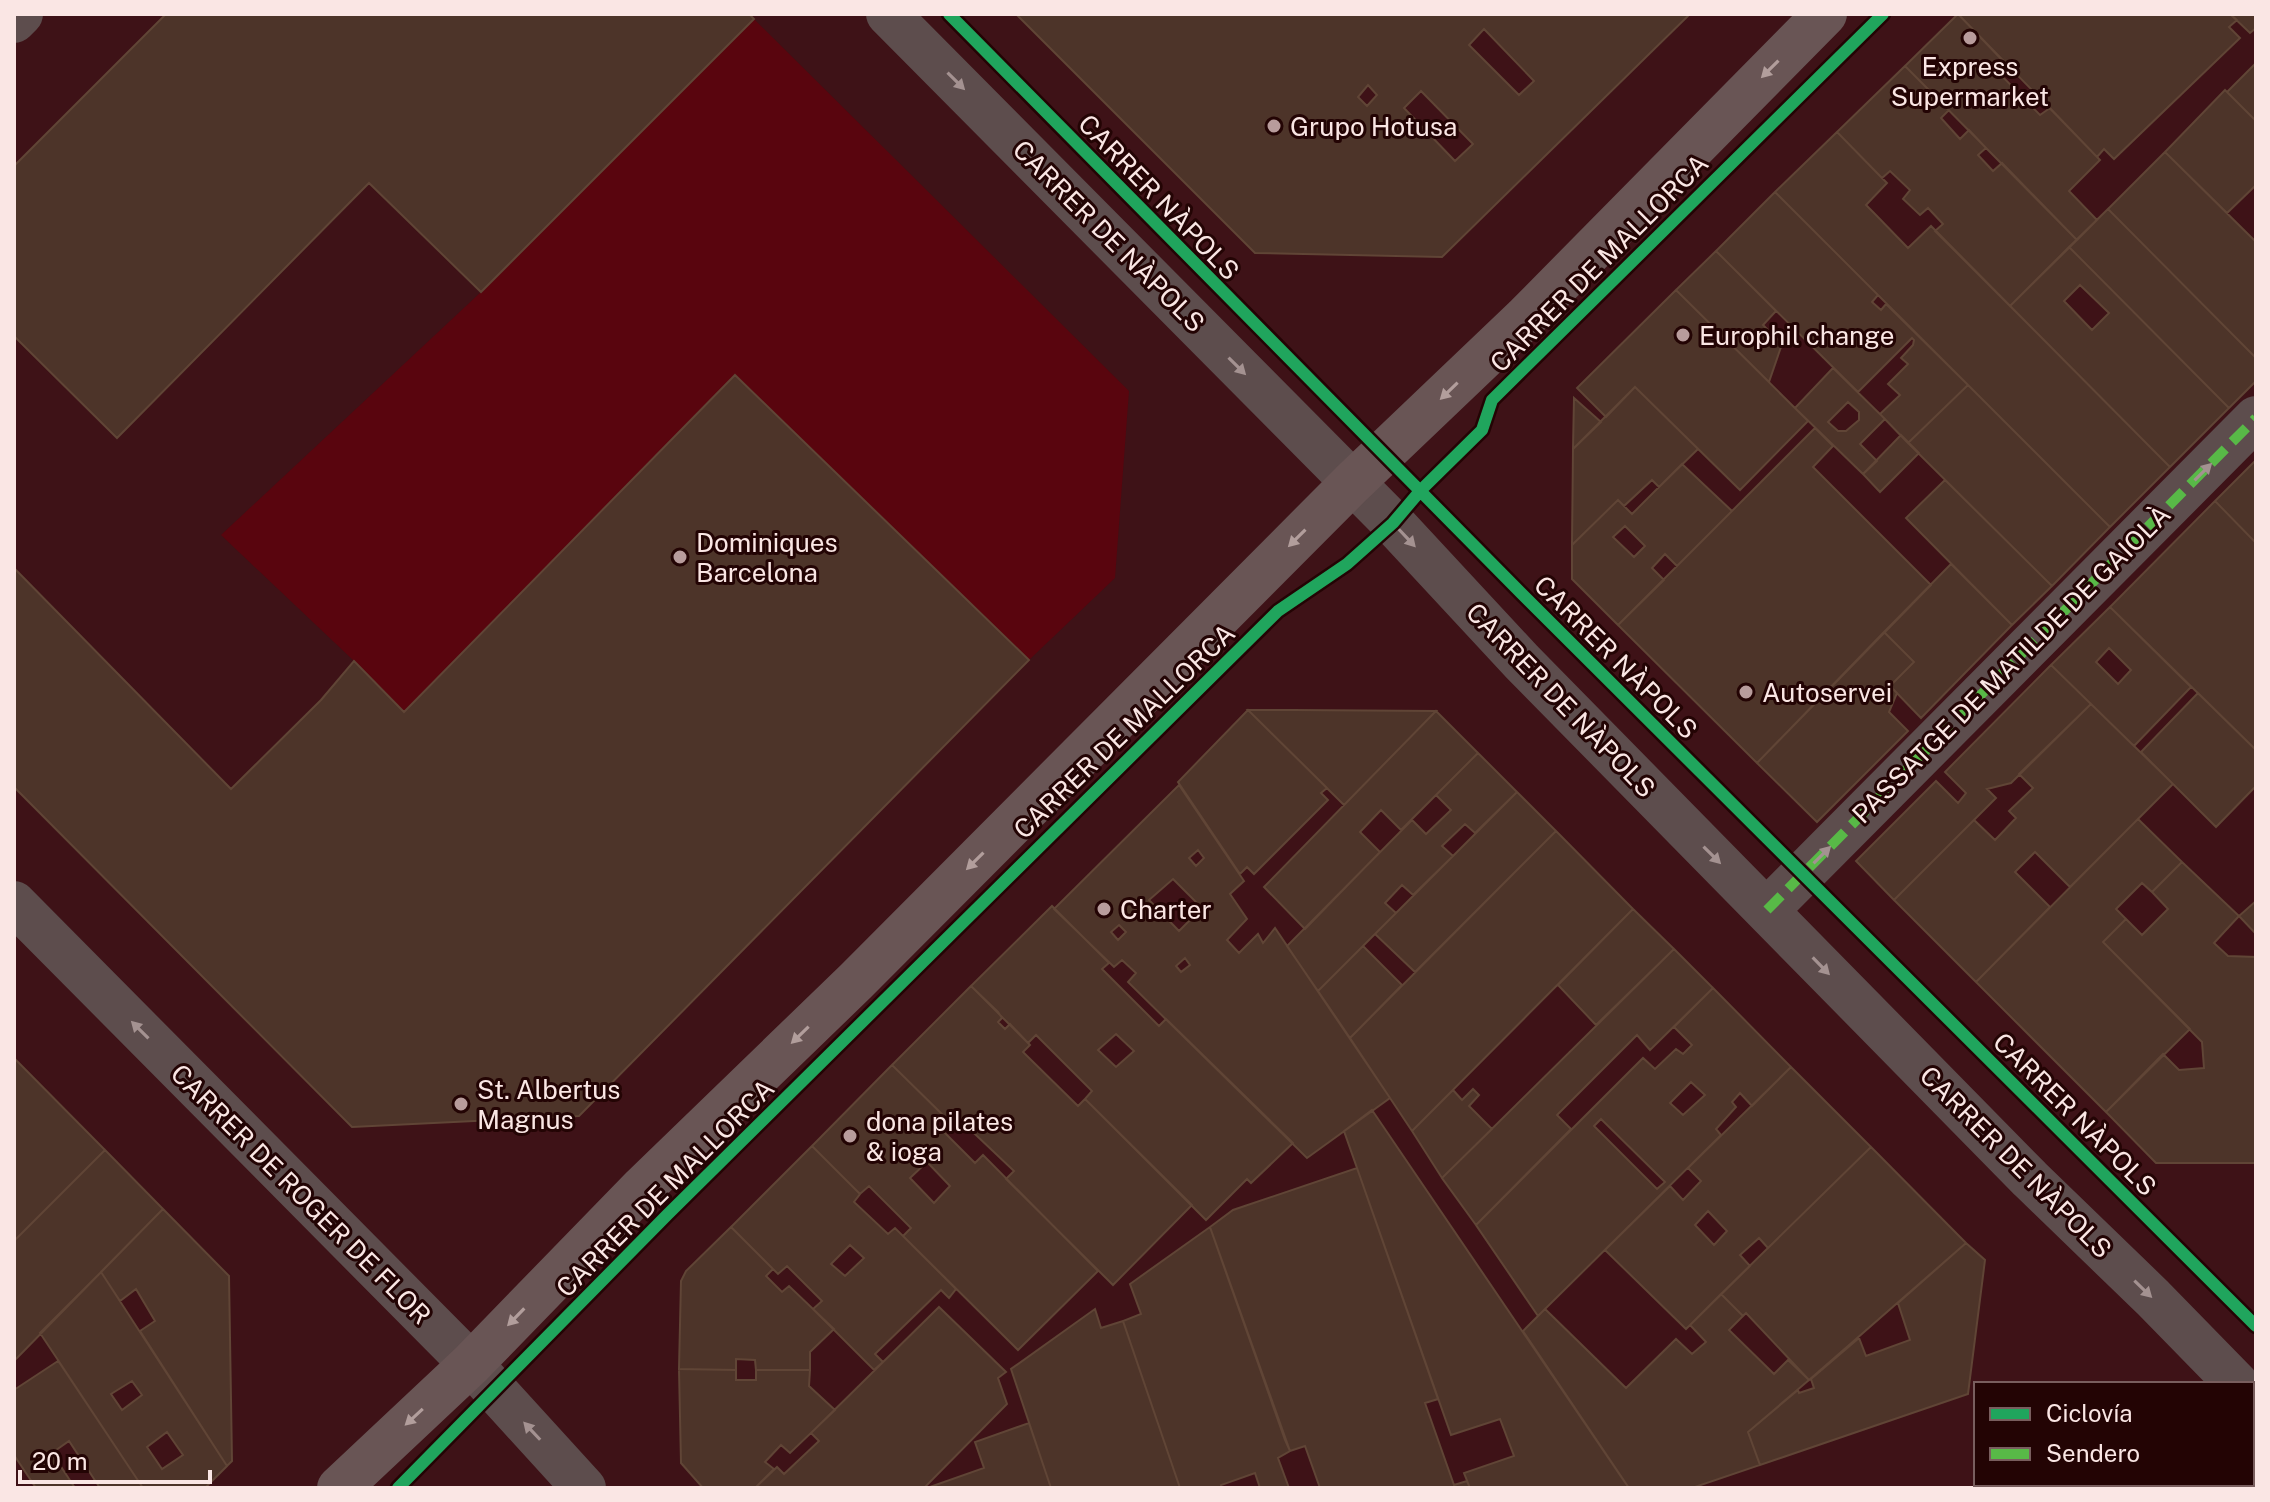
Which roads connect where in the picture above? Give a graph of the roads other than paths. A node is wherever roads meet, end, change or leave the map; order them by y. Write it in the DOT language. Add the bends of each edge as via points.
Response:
graph roads {
  1 [pos="21,14"];
  2 [pos="888,14"];
  3 [pos="1825,14"];
  4 [pos="14,21"];
  5 [pos="2256,418"];
  6 [pos="1352,483"];
  7 [pos="14,903"];
  8 [pos="1767,910"];
  9 [pos="471,1364"];
  10 [pos="2235,1382"];
  11 [pos="339,1488"];
  12 [pos="584,1488"];
  1 -- 4 [label="street"];
  2 -- 6 [label="street, CARRER DE NÀPOLS, one-way"];
  3 -- 6 [label="main road, CARRER DE MALLORCA, one-way" via="1525,318"];
  8 -- 5 [label="street, PASSATGE DE MATILDE DE GAIOLÀ, one-way"];
  6 -- 8 [label="street, CARRER DE NÀPOLS, one-way"];
  6 -- 9 [label="main road, CARRER DE MALLORCA, one-way"];
  9 -- 7 [label="street, CARRER DE ROGER DE FLOR, one-way"];
  8 -- 10 [label="street, CARRER DE NÀPOLS, one-way"];
  9 -- 11 [label="main road, CARRER DE MALLORCA, one-way"];
  12 -- 9 [label="street, CARRER DE ROGER DE FLOR, one-way"];
}
